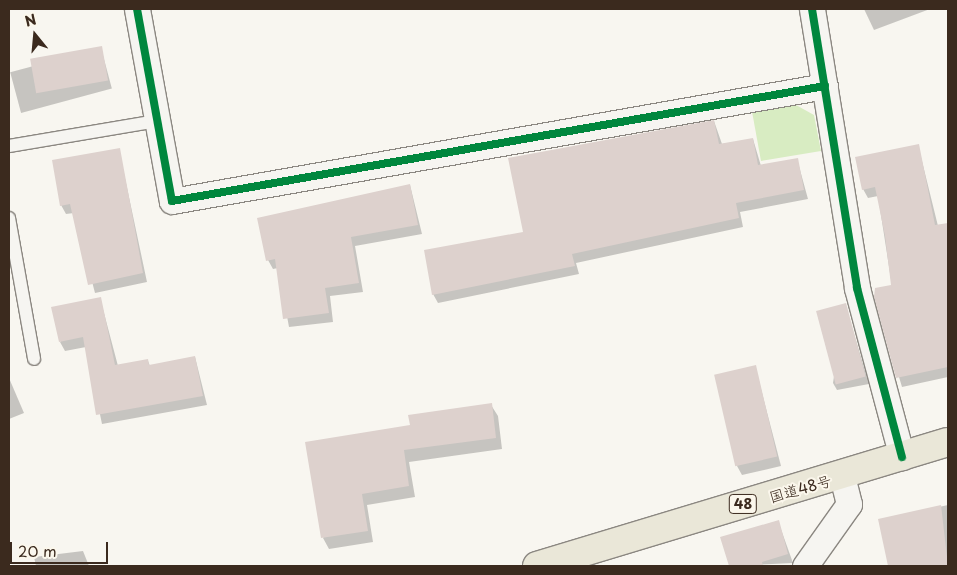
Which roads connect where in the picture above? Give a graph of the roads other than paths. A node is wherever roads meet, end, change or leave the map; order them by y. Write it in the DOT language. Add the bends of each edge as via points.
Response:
graph roads {
  1 [pos="137,9"];
  2 [pos="812,9"];
  3 [pos="824,86"];
  4 [pos="157,120"];
  5 [pos="9,146"];
  6 [pos="9,218"];
  7 [pos="34,359"];
  8 [pos="948,442"];
  9 [pos="902,456"];
  10 [pos="842,476"];
  11 [pos="537,566"];
  12 [pos="805,566"];
  1 -- 4 [label="street"];
  2 -- 3 [label="street"];
  3 -- 4 [label="street" via="172,201"];
  3 -- 9 [label="street" via="857,288"];
  4 -- 5 [label="lane"];
  6 -- 7 [label="lane"];
  8 -- 9 [label="highway, 国道48号 / 48"];
  9 -- 10 [label="highway, 国道48号 / 48"];
  10 -- 11 [label="highway, 国道48号 / 48"];
  10 -- 12 [label="street" via="849,504"];
}
